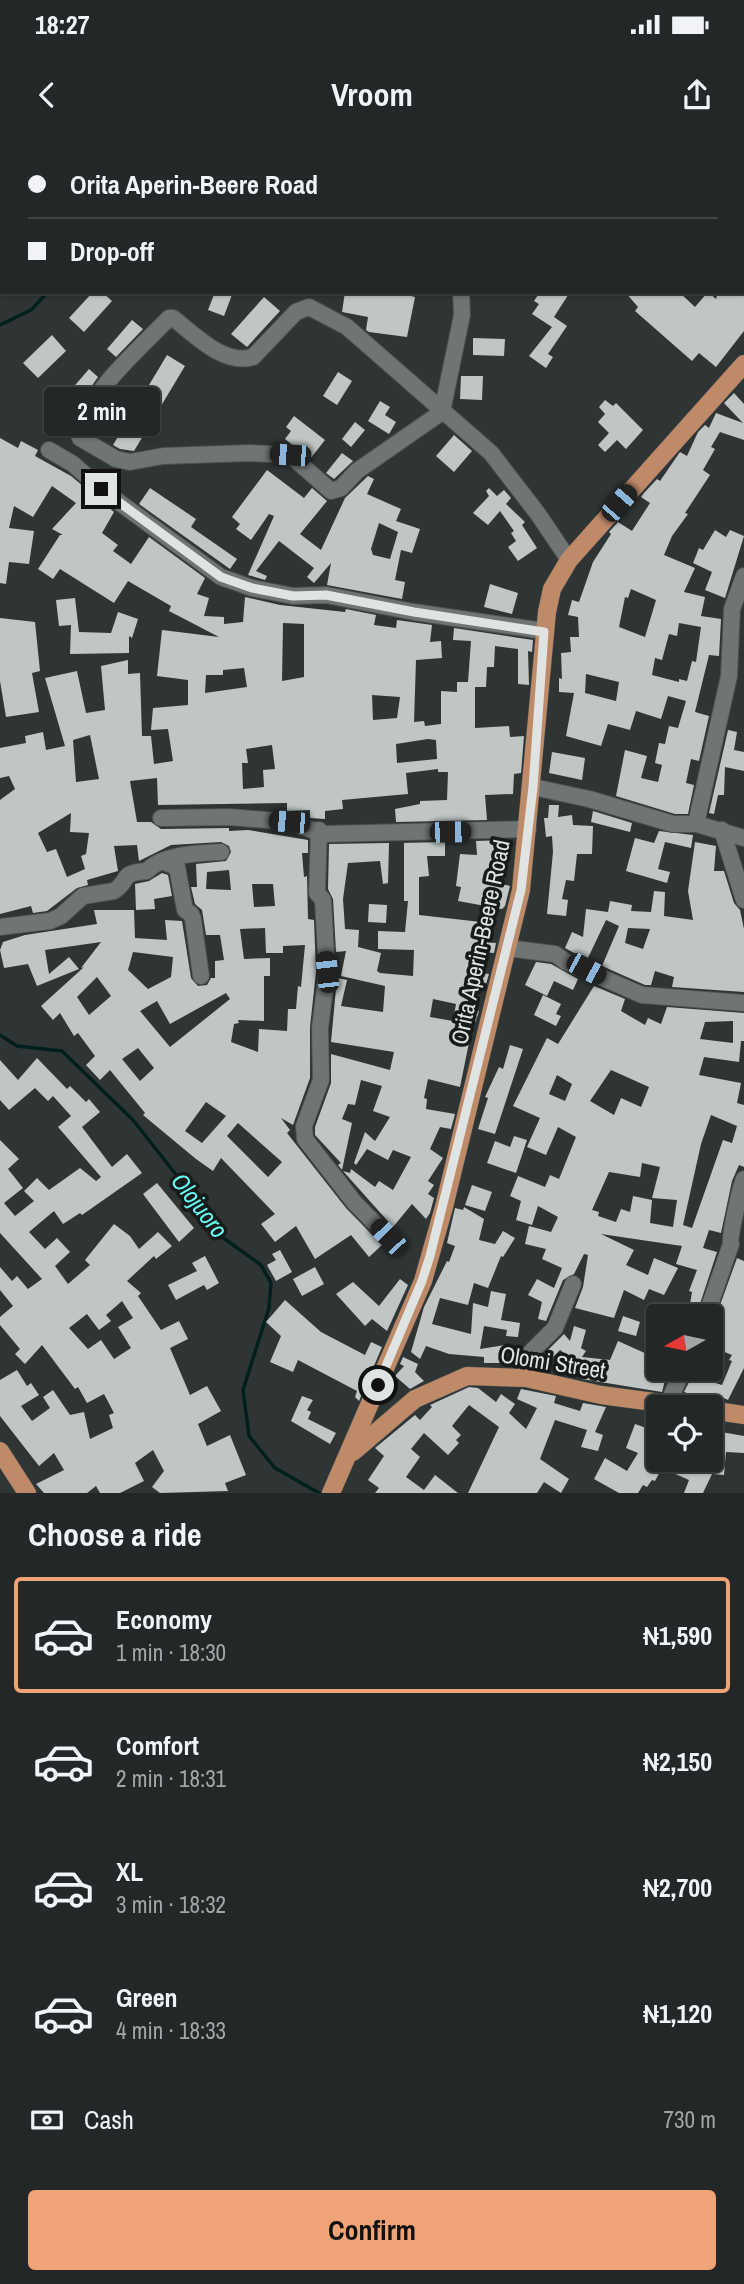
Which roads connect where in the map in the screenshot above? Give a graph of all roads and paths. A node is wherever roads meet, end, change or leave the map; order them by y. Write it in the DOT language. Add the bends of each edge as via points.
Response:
graph roads {
  1 [pos="461,294"];
  2 [pos="312,300"];
  3 [pos="744,364"];
  4 [pos="442,412"];
  5 [pos="49,450"];
  6 [pos="569,560"];
  7 [pos="744,576"];
  8 [pos="544,632"];
  9 [pos="533,787"];
  10 [pos="160,818"];
  11 [pos="696,824"];
  12 [pos="528,829"];
  13 [pos="319,830"];
  14 [pos="722,830"];
  15 [pos="744,838"];
  16 [pos="221,852"];
  17 [pos="164,862"];
  18 [pos="744,900"];
  19 [pos="0,927"];
  20 [pos="507,948"];
  21 [pos="201,976"];
  22 [pos="744,1003"];
  23 [pos="744,1179"];
  24 [pos="388,1237"];
  25 [pos="573,1284"];
  26 [pos="710,1304"];
  27 [pos="526,1378"];
  28 [pos="646,1401"];
  29 [pos="723,1412"];
  30 [pos="744,1415"];
  31 [pos="0,1451"];
  32 [pos="348,1456"];
  33 [pos="332,1490"];
  34 [pos="27,1493"];
  1 -- 4 [label="street" via="462,315"];
  2 -- 4 [label="street"];
  2 -- 4 [label="street" via="253,357 243,360 228,357 169,318 84,415 77,430 80,438 130,462 175,455 290,455 331,491"];
  3 -- 6 [label="main road, Orita Aperin-Beere Road"];
  4 -- 6 [label="street" via="491,453"];
  5 -- 8 [label="street" via="221,577 293,596 326,595"];
  6 -- 8 [label="main road, Orita Aperin-Beere Road" via="552,589"];
  7 -- 11 [label="street" via="732,609 729,676"];
  8 -- 9 [label="main road, Orita Aperin-Beere Road"];
  9 -- 11 [label="street" via="673,824"];
  9 -- 12 [label="main road, Orita Aperin-Beere Road"];
  10 -- 13 [label="street" via="229,817 289,822"];
  11 -- 14 [label="street"];
  12 -- 13 [label="street" via="324,834"];
  12 -- 20 [label="main road, Orita Aperin-Beere Road" via="521,890"];
  13 -- 24 [label="street" via="317,893 323,900 327,972 320,1028 321,1080 304,1126 304,1139"];
  14 -- 15 [label="street"];
  14 -- 18 [label="street"];
  16 -- 17 [label="street"];
  17 -- 19 [label="street" via="126,875 114,891 83,896 50,921"];
  17 -- 21 [label="street" via="177,867 181,875"];
  20 -- 22 [label="street" via="555,954 642,995"];
  20 -- 32 [label="main road, Orita Aperin-Beere Road" via="422,1281"];
  23 -- 26 [label="street" via="736,1198 731,1244"];
  25 -- 27 [label="street" via="555,1328 531,1352"];
  27 -- 28 [label="main road, Olomi Street"];
  27 -- 32 [label="main road, Olomi Street" via="467,1376 442,1385 415,1399"];
  29 -- 30 [label="main road"];
  31 -- 34 [label="main road"];
  32 -- 33 [label="main road, Orita Aperin-Beere Road"];
}
